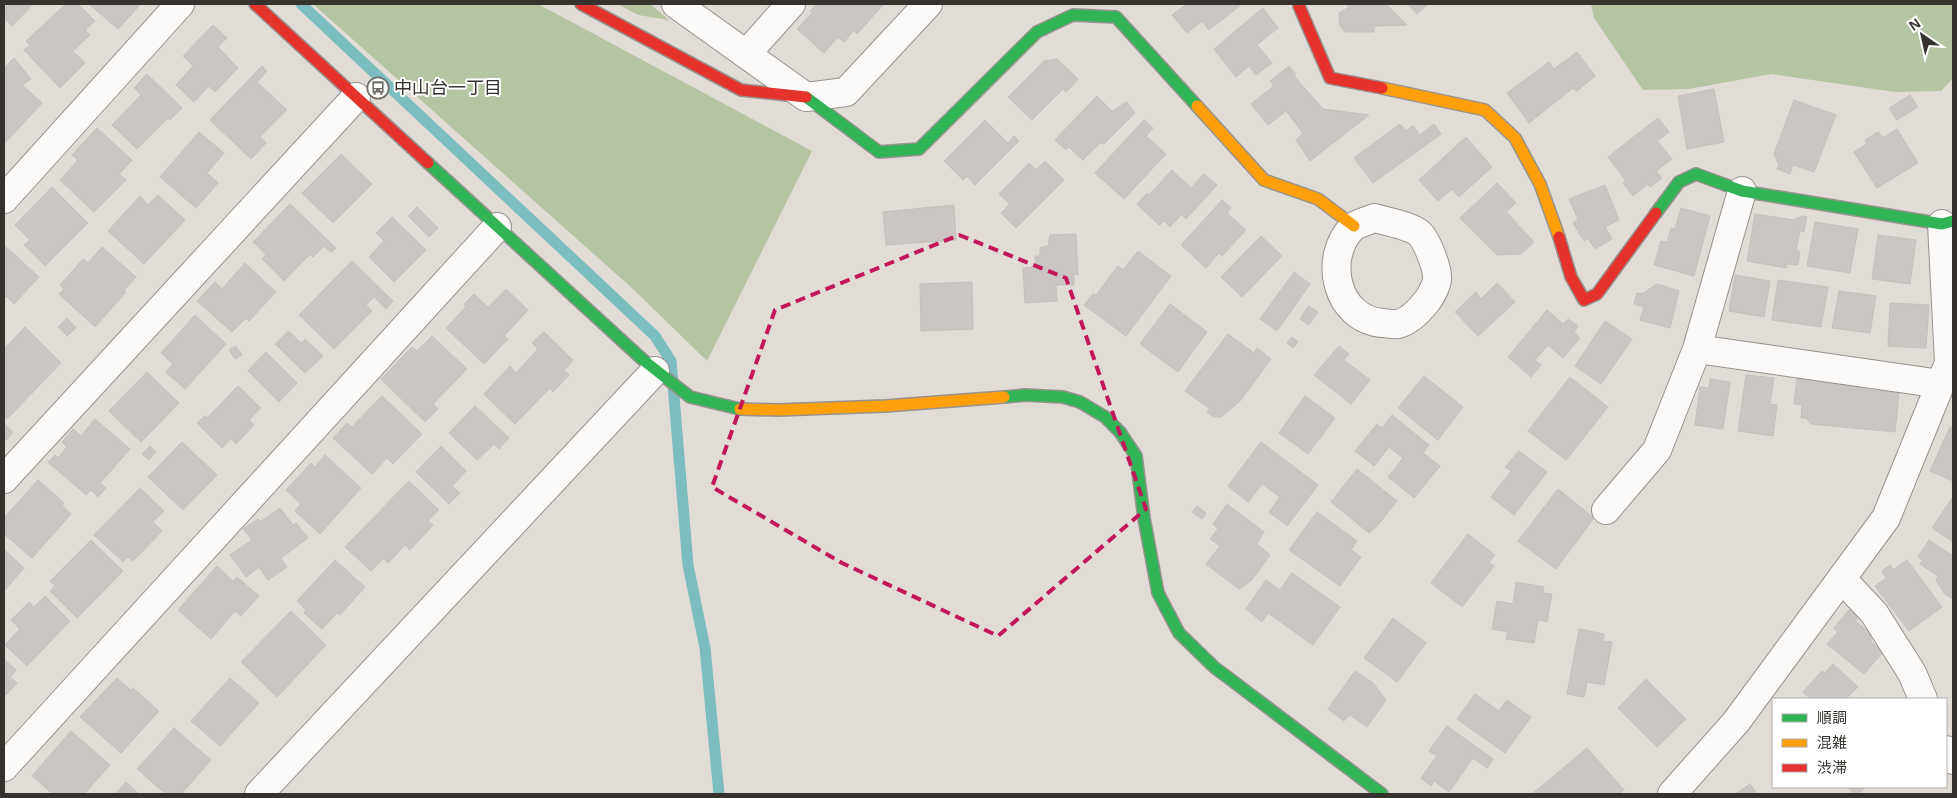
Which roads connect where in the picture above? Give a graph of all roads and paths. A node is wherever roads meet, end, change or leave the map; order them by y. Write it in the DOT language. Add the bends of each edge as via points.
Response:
graph roads {
  1 [pos="180,4"];
  2 [pos="255,4"];
  3 [pos="581,4"];
  4 [pos="676,4"];
  5 [pos="791,4"];
  6 [pos="928,4"];
  7 [pos="1299,4"];
  8 [pos="747,54"];
  9 [pos="356,97"];
  10 [pos="806,97"];
  11 [pos="1742,190"];
  12 [pos="4,199"];
  13 [pos="1948,222"];
  14 [pos="1354,226"];
  15 [pos="497,227"];
  16 [pos="1697,349"];
  17 [pos="655,371"];
  18 [pos="1941,384"];
  19 [pos="4,479"];
  20 [pos="1606,510"];
  21 [pos="1842,578"];
  22 [pos="1923,698"];
  23 [pos="4,767"];
  24 [pos="259,794"];
  25 [pos="1382,794"];
  26 [pos="1672,794"];
  1 -- 12 [label="street"];
  2 -- 9 [label="street"];
  3 -- 10 [label="street" via="741,90"];
  4 -- 8 [label="street"];
  5 -- 8 [label="street"];
  6 -- 10 [label="street" via="846,92"];
  7 -- 11 [label="street" via="1330,78 1485,110 1515,138 1540,184 1571,277 1584,300 1597,294 1679,182 1696,174"];
  8 -- 10 [label="street"];
  9 -- 15 [label="street"];
  9 -- 19 [label="street"];
  10 -- 14 [label="street" via="879,152 919,149 1037,32 1073,15 1116,17 1264,180 1318,199"];
  11 -- 13 [label="street"];
  11 -- 16 [label="street"];
  13 -- 18 [label="street" via="1950,349 1949,363"];
  15 -- 17 [label="street"];
  15 -- 23 [label="street"];
  16 -- 18 [label="street"];
  16 -- 20 [label="street" via="1657,450"];
  17 -- 24 [label="street"];
  17 -- 25 [label="street" via="690,397 742,409 885,406 1026,395 1063,397 1080,402 1105,417 1136,456 1158,593 1179,633 1214,667"];
  18 -- 21 [label="street" via="1886,518"];
  21 -- 22 [label="street" via="1874,612 1912,673"];
  21 -- 26 [label="street" via="1736,722"];
}
